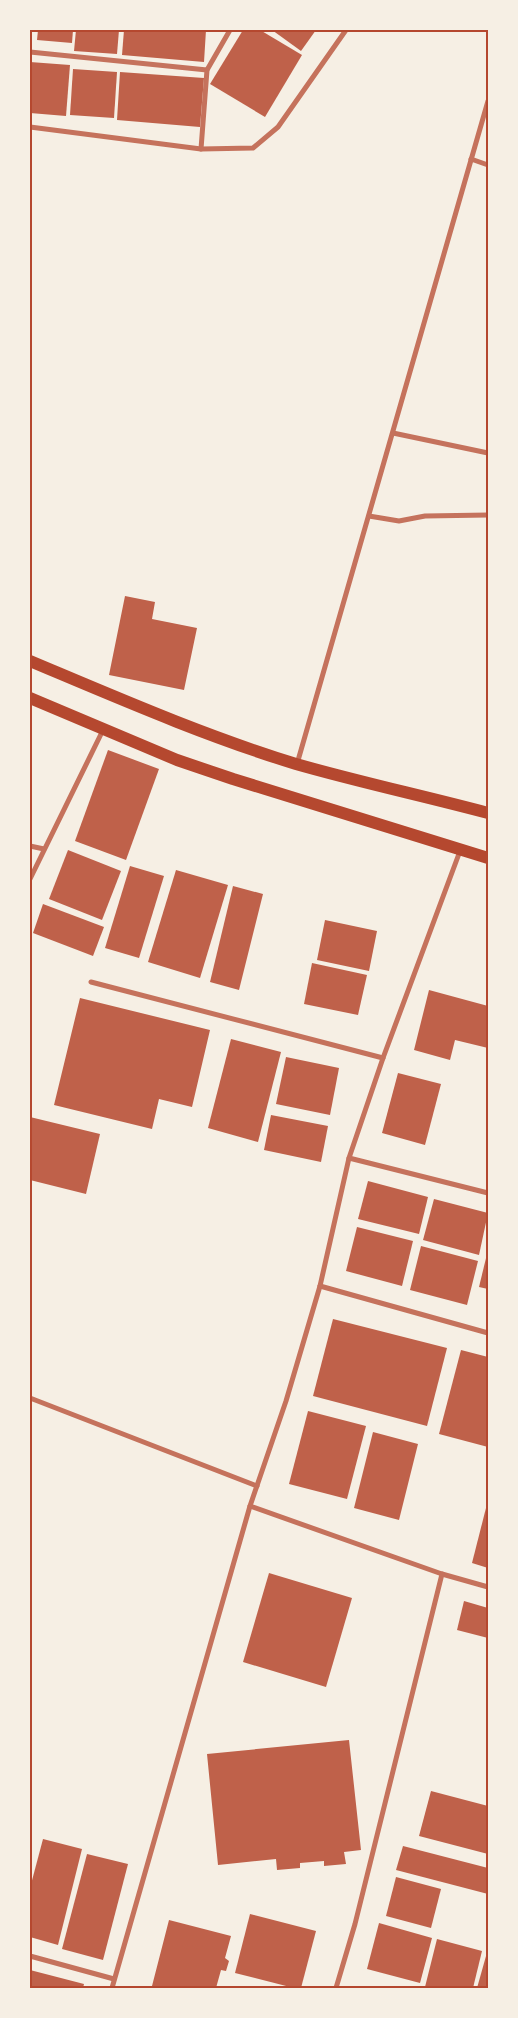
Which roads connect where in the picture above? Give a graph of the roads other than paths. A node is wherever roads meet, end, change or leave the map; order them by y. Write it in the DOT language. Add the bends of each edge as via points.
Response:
graph roads {
  1 [pos="230,30"];
  2 [pos="346,30"];
  3 [pos="30,52"];
  4 [pos="207,70"];
  5 [pos="488,101"];
  6 [pos="30,127"];
  7 [pos="201,149"];
  8 [pos="471,160"];
  9 [pos="488,166"];
  10 [pos="393,433"];
  11 [pos="488,452"];
  12 [pos="488,515"];
  13 [pos="369,516"];
  14 [pos="30,661"];
  15 [pos="30,698"];
  16 [pos="103,730"];
  17 [pos="297,764"];
  18 [pos="488,813"];
  19 [pos="30,846"];
  20 [pos="44,849"];
  21 [pos="460,851"];
  22 [pos="488,858"];
  23 [pos="30,879"];
  24 [pos="91,982"];
  25 [pos="384,1058"];
  26 [pos="349,1158"];
  27 [pos="488,1193"];
  28 [pos="320,1286"];
  29 [pos="488,1333"];
  30 [pos="30,1398"];
  31 [pos="258,1486"];
  32 [pos="250,1506"];
  33 [pos="442,1574"];
  34 [pos="488,1587"];
  35 [pos="30,1956"];
  36 [pos="114,1979"];
  37 [pos="112,1988"];
  38 [pos="336,1988"];
  1 -- 4 [label="street"];
  2 -- 7 [label="street" via="278,127 253,148"];
  3 -- 4 [label="street"];
  4 -- 7 [label="street"];
  5 -- 8 [label="street"];
  6 -- 7 [label="street"];
  8 -- 9 [label="street"];
  8 -- 10 [label="street"];
  10 -- 11 [label="street"];
  10 -- 13 [label="street"];
  12 -- 13 [label="street" via="425,516 399,521"];
  13 -- 17 [label="street"];
  14 -- 17 [label="main road" via="188,728"];
  15 -- 16 [label="main road"];
  16 -- 20 [label="street"];
  16 -- 21 [label="main road" via="225,777"];
  17 -- 18 [label="main road"];
  19 -- 20 [label="street"];
  20 -- 23 [label="street"];
  21 -- 22 [label="main road"];
  21 -- 25 [label="street"];
  24 -- 25 [label="street"];
  25 -- 26 [label="street"];
  26 -- 27 [label="street"];
  26 -- 28 [label="street"];
  28 -- 29 [label="street"];
  28 -- 31 [label="street"];
  30 -- 31 [label="street"];
  31 -- 32 [label="street"];
  32 -- 33 [label="street"];
  32 -- 36 [label="street"];
  33 -- 34 [label="street"];
  33 -- 38 [label="street"];
  35 -- 36 [label="street"];
  36 -- 37 [label="street"];
}
